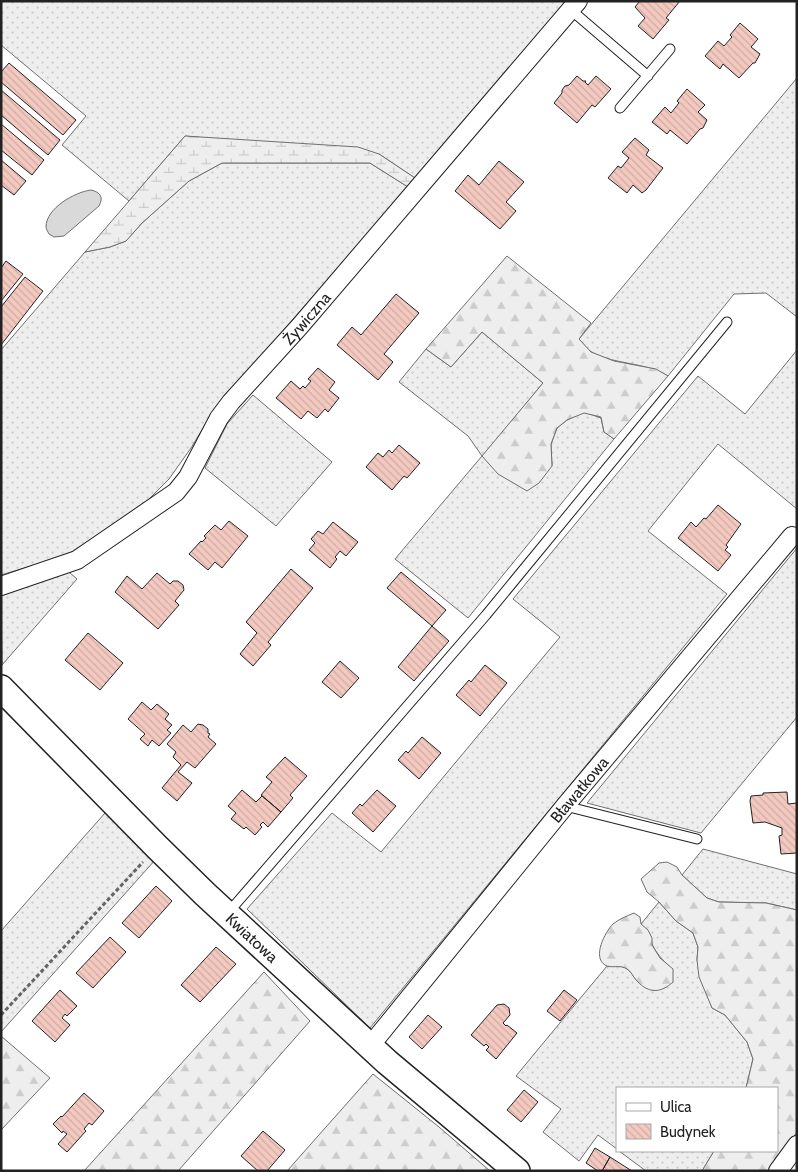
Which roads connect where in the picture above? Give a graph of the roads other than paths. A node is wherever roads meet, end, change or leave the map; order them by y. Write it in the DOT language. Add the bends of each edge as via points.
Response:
graph roads {
  1 [pos="574,6"];
  2 [pos="670,49"];
  3 [pos="648,76"];
  4 [pos="620,108"];
  5 [pos="727,322"];
  6 [pos="792,536"];
  7 [pos="1,586"];
  8 [pos="1,688"];
  9 [pos="565,806"];
  10 [pos="697,839"];
  11 [pos="227,914"];
  12 [pos="370,1046"];
  13 [pos="797,1145"];
  14 [pos="517,1171"];
  15 [pos="778,1171"];
  1 -- 3 [label="lane"];
  1 -- 7 [label="street, Żywiczna" via="231,402 219,418 188,478 176,492 77,560"];
  2 -- 3 [label="lane"];
  3 -- 4 [label="lane"];
  5 -- 11 [label="lane" via="486,615"];
  6 -- 9 [label="street, Bławatkowa"];
  8 -- 11 [label="street, Kwiatowa" via="156,847"];
  9 -- 10 [label="lane"];
  9 -- 12 [label="street, Bławatkowa"];
  11 -- 12 [label="street, Kwiatowa"];
  12 -- 14 [label="street, Kwiatowa"];
  13 -- 15 [label="street"];
}
